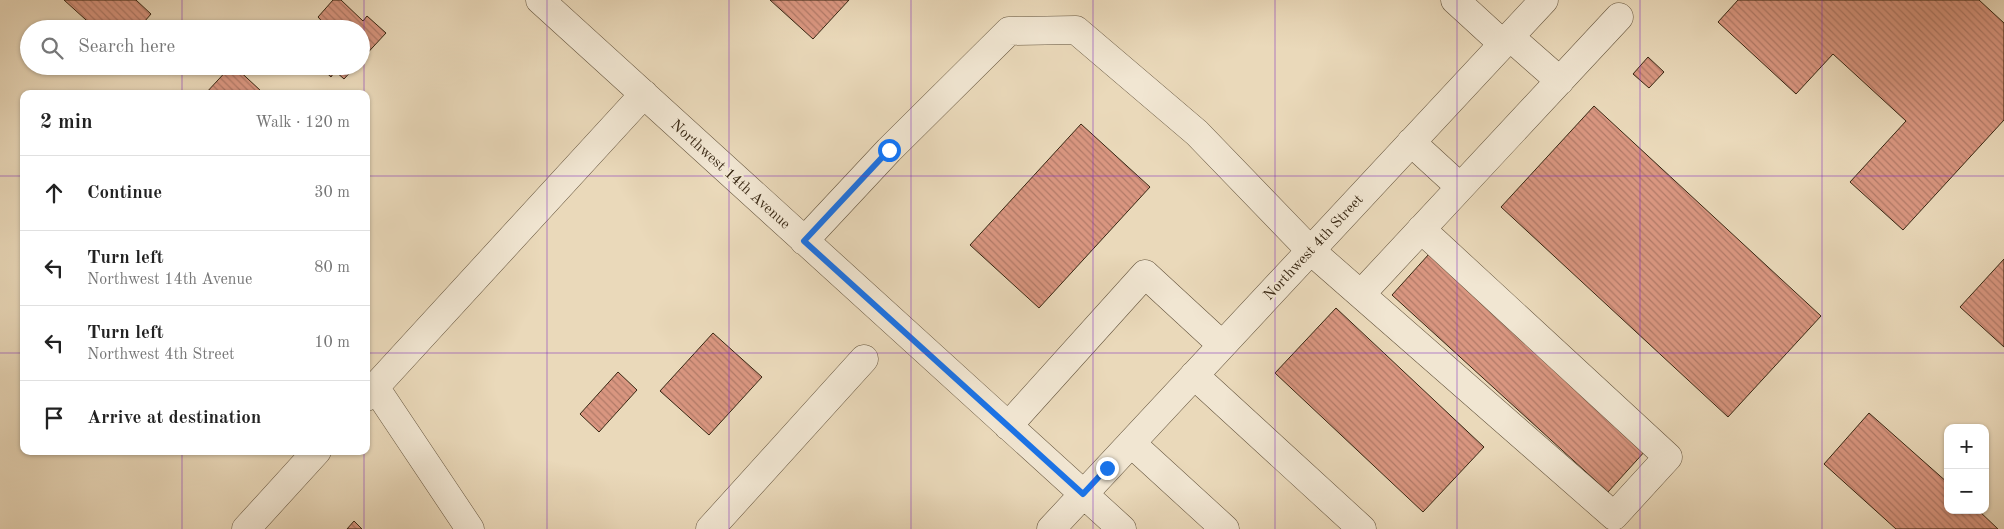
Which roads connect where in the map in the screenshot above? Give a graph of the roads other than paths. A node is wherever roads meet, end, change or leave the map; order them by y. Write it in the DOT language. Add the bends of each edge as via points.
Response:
graph roads {
  1 [pos="540,0"];
  2 [pos="1455,0"];
  3 [pos="1544,0"];
  4 [pos="1619,17"];
  5 [pos="1507,40"];
  6 [pos="1560,81"];
  7 [pos="644,94"];
  8 [pos="1411,142"];
  9 [pos="1460,187"];
  10 [pos="1421,229"];
  11 [pos="804,241"];
  12 [pos="1310,250"];
  13 [pos="1361,294"];
  14 [pos="1222,344"];
  15 [pos="864,359"];
  16 [pos="1194,375"];
  17 [pos="371,392"];
  18 [pos="1008,426"];
  19 [pos="1131,443"];
  20 [pos="313,455"];
  21 [pos="1083,494"];
  22 [pos="246,529"];
  23 [pos="470,529"];
  24 [pos="710,529"];
  25 [pos="1051,529"];
  26 [pos="1122,529"];
  27 [pos="1225,529"];
  28 [pos="1362,529"];
  1 -- 7 [label="street, Northwest 14th Avenue"];
  2 -- 5 [label="street"];
  3 -- 5 [label="street, Northwest 4th Street"];
  4 -- 6 [label="street"];
  5 -- 6 [label="street"];
  5 -- 8 [label="street, Northwest 4th Street"];
  6 -- 9 [label="street"];
  7 -- 11 [label="street, Northwest 14th Avenue"];
  7 -- 17 [label="street"];
  8 -- 9 [label="street"];
  8 -- 12 [label="street, Northwest 4th Street"];
  9 -- 10 [label="street"];
  10 -- 13 [label="street"];
  10 -- 13 [label="street" via="1668,458 1614,516"];
  11 -- 12 [label="street" via="889,150 1009,31 1076,30 1197,133"];
  11 -- 18 [label="street, Northwest 14th Avenue"];
  12 -- 13 [label="street"];
  12 -- 14 [label="street, Northwest 4th Street"];
  14 -- 16 [label="street, Northwest 4th Street"];
  14 -- 18 [label="street" via="1145,274"];
  15 -- 24 [label="street"];
  16 -- 19 [label="street, Northwest 4th Street"];
  16 -- 28 [label="street"];
  17 -- 23 [label="street"];
  18 -- 21 [label="street, Northwest 14th Avenue"];
  19 -- 21 [label="street, Northwest 4th Street"];
  19 -- 27 [label="street"];
  20 -- 22 [label="street"];
  21 -- 25 [label="street, Northwest 4th Street"];
  21 -- 26 [label="street, Northwest 14th Avenue"];
}
